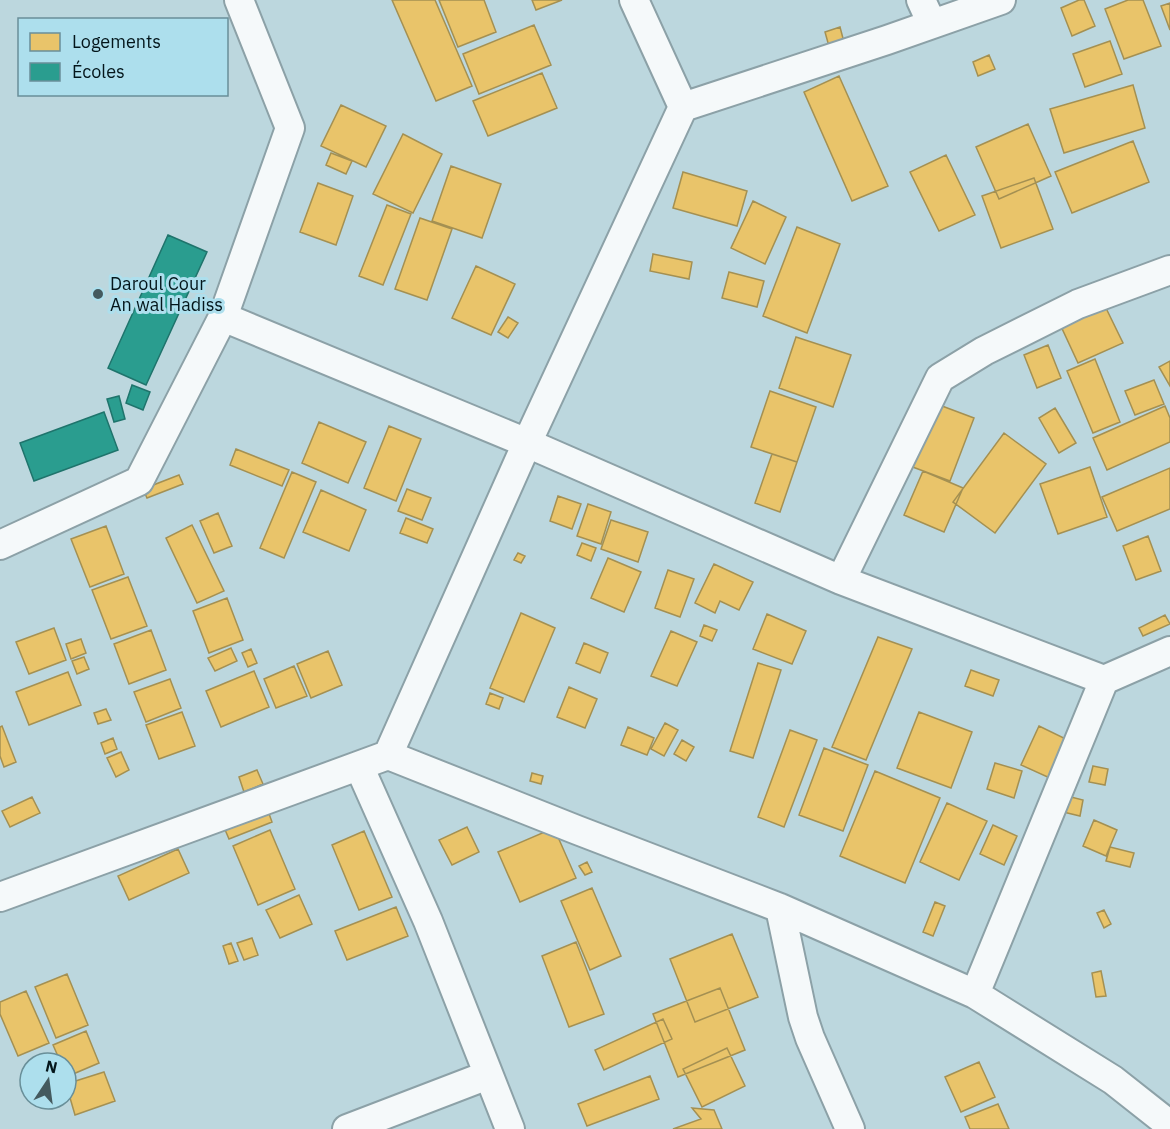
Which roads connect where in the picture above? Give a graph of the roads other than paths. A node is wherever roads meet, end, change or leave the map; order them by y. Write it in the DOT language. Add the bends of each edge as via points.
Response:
graph roads {
  1 [pos="239,0"];
  2 [pos="634,0"];
  3 [pos="1001,0"];
  4 [pos="927,12"];
  5 [pos="683,107"];
  6 [pos="1170,270"];
  7 [pos="223,317"];
  8 [pos="527,443"];
  9 [pos="0,545"];
  10 [pos="841,580"];
  11 [pos="1170,651"];
  12 [pos="1104,680"];
  13 [pos="388,755"];
  14 [pos="359,766"];
  15 [pos="0,897"];
  16 [pos="780,908"];
  17 [pos="975,994"];
  18 [pos="488,1075"];
  19 [pos="1170,1125"];
  20 [pos="347,1129"];
  21 [pos="510,1129"];
  22 [pos="850,1129"];
  1 -- 7 [label="street" via="290,128"];
  2 -- 5 [label="street"];
  3 -- 4 [label="street"];
  4 -- 5 [label="street"];
  5 -- 8 [label="street"];
  6 -- 10 [label="street" via="1078,304 943,375"];
  7 -- 8 [label="street"];
  7 -- 9 [label="street" via="139,481"];
  8 -- 10 [label="street"];
  8 -- 13 [label="street"];
  10 -- 12 [label="street"];
  11 -- 12 [label="street"];
  12 -- 17 [label="street"];
  13 -- 14 [label="street"];
  13 -- 16 [label="street"];
  14 -- 15 [label="street"];
  14 -- 18 [label="street" via="428,921"];
  16 -- 17 [label="street"];
  16 -- 22 [label="street" via="803,1017"];
  17 -- 19 [label="street" via="1113,1080"];
  18 -- 20 [label="street"];
  18 -- 21 [label="street"];
}
